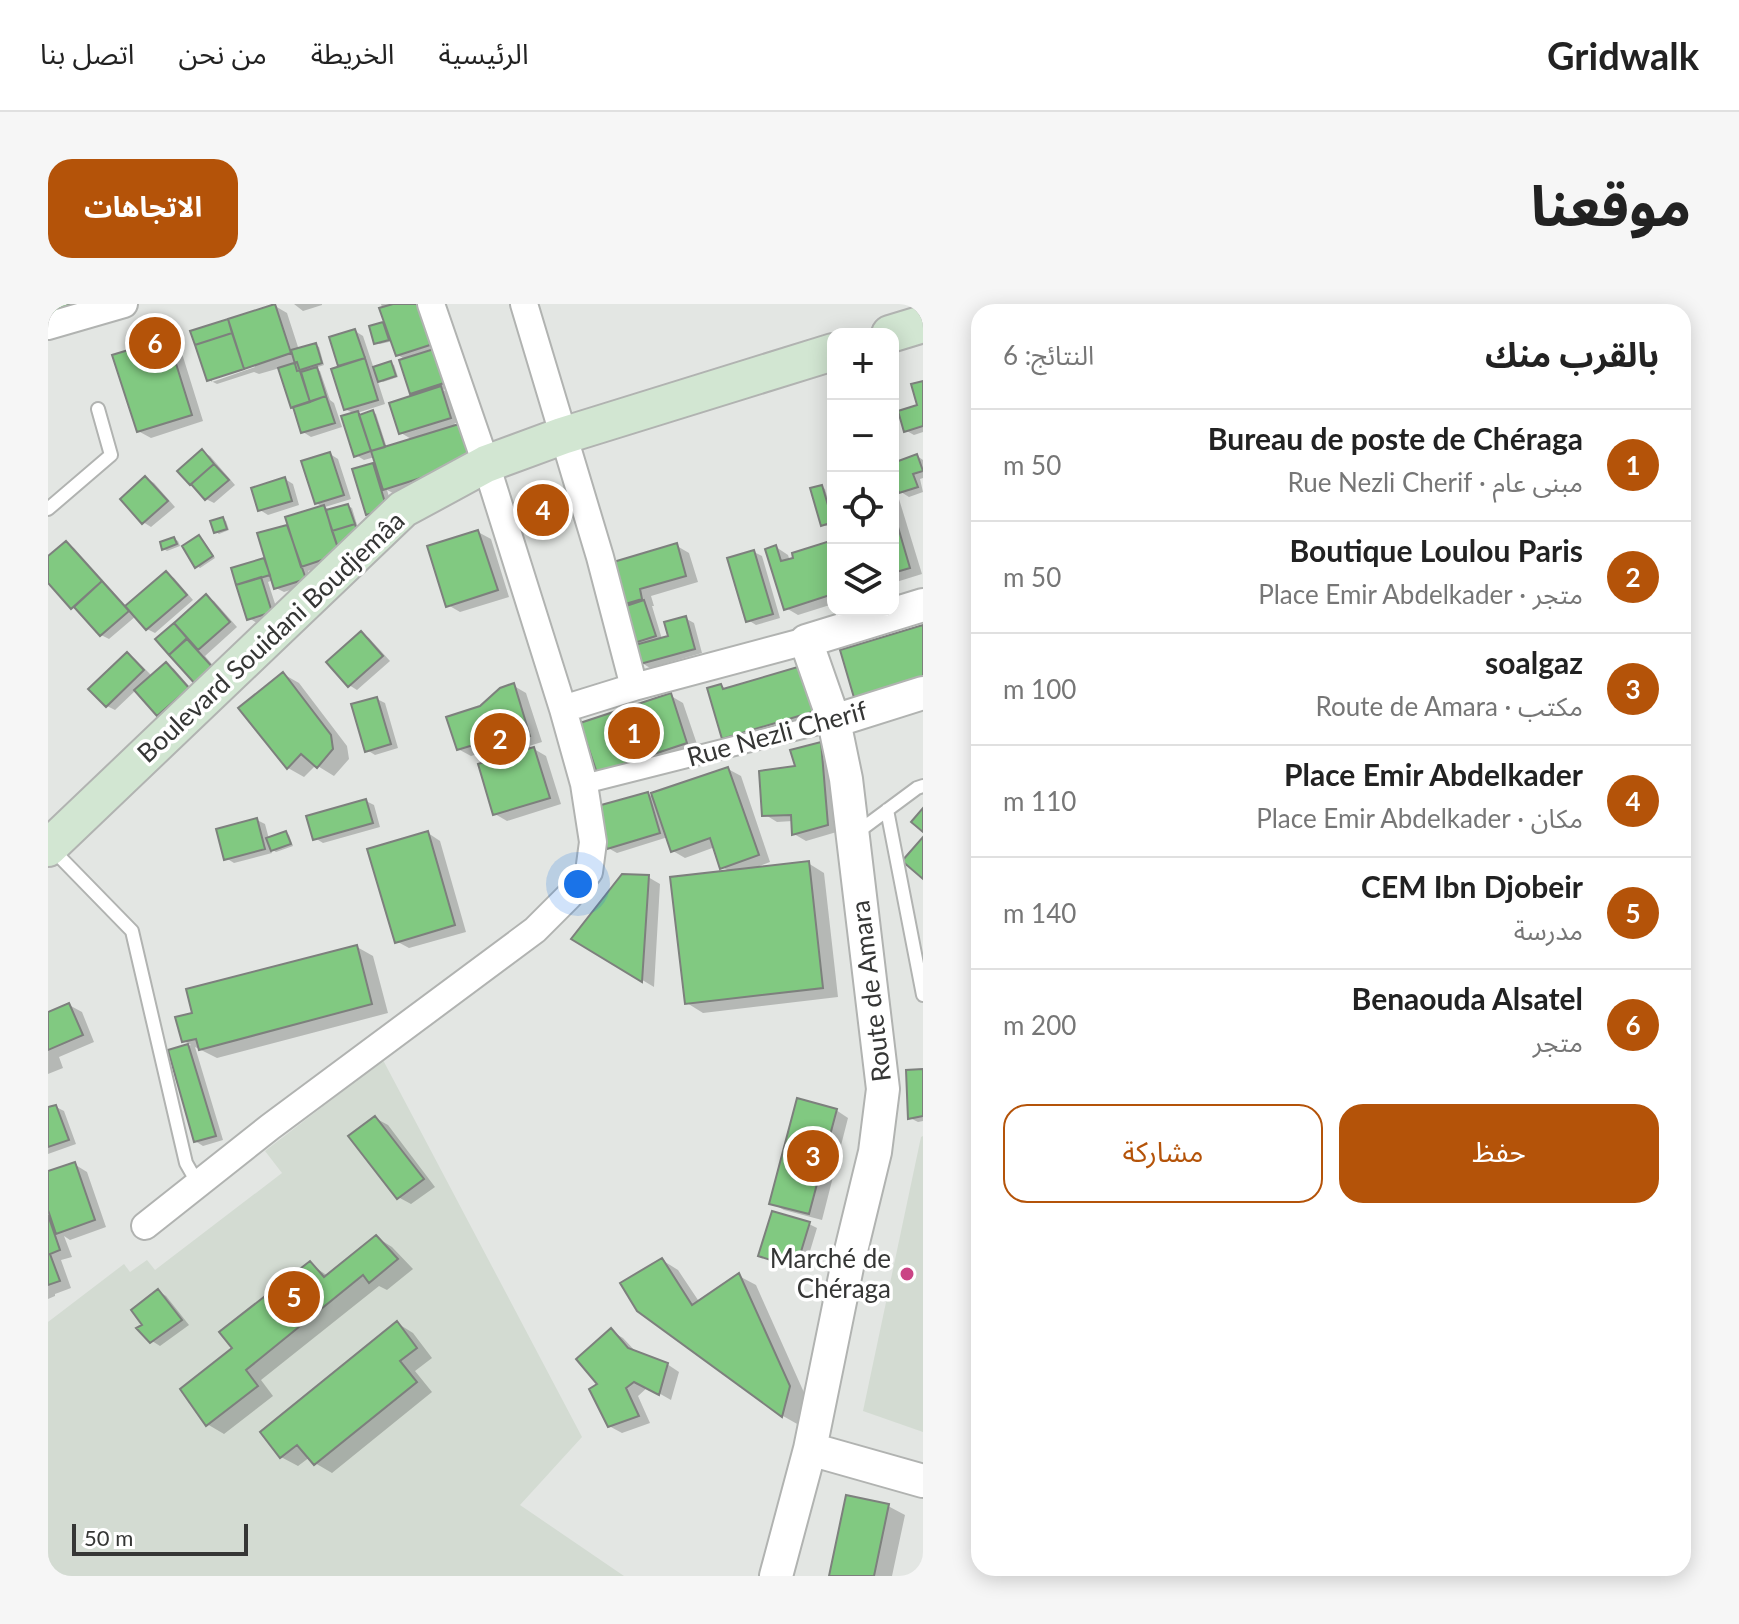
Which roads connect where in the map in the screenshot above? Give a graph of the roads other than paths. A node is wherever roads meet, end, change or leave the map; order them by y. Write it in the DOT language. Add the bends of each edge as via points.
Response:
graph roads {
  1 [pos="124,304"];
  2 [pos="431,304"];
  3 [pos="524,304"];
  4 [pos="923,324"];
  5 [pos="48,326"];
  6 [pos="899,331"];
  7 [pos="827,354"];
  8 [pos="98,409"];
  9 [pos="562,436"];
  10 [pos="486,464"];
  11 [pos="48,509"];
  12 [pos="923,605"];
  13 [pos="806,641"];
  14 [pos="634,687"];
  15 [pos="923,693"];
  16 [pos="563,709"];
  17 [pos="834,721"];
  18 [pos="584,784"];
  19 [pos="923,786"];
  20 [pos="887,810"];
  21 [pos="853,836"];
  22 [pos="49,848"];
  23 [pos="923,995"];
  24 [pos="198,1184"];
  25 [pos="145,1226"];
  26 [pos="810,1449"];
  27 [pos="923,1481"];
  28 [pos="776,1576"];
  1 -- 5 [label="street"];
  2 -- 10 [label="street"];
  3 -- 9 [label="street"];
  4 -- 6 [label="main road"];
  7 -- 9 [label="main road, Boulevard Souidani Boudjemâa"];
  8 -- 11 [label="lane" via="111,455"];
  9 -- 10 [label="main road, Boulevard Souidani Boudjemâa"];
  9 -- 14 [label="street"];
  10 -- 16 [label="street"];
  10 -- 22 [label="main road, Boulevard Souidani Boudjemâa" via="403,509"];
  12 -- 13 [label="street"];
  13 -- 14 [label="street"];
  13 -- 17 [label="street, Route de Amara"];
  14 -- 16 [label="street"];
  15 -- 17 [label="street, Rue Nezli Cherif"];
  16 -- 18 [label="street"];
  17 -- 18 [label="street, Rue Nezli Cherif"];
  17 -- 21 [label="street, Route de Amara"];
  18 -- 24 [label="street" via="593,842 589,872 569,896 535,930"];
  19 -- 20 [label="lane"];
  20 -- 21 [label="lane"];
  20 -- 23 [label="lane"];
  21 -- 26 [label="street, Route de Amara" via="883,1089 875,1152"];
  22 -- 24 [label="lane" via="132,931 186,1163"];
  24 -- 25 [label="street"];
  26 -- 27 [label="street"];
  26 -- 28 [label="street, Route de Amara"];
}
